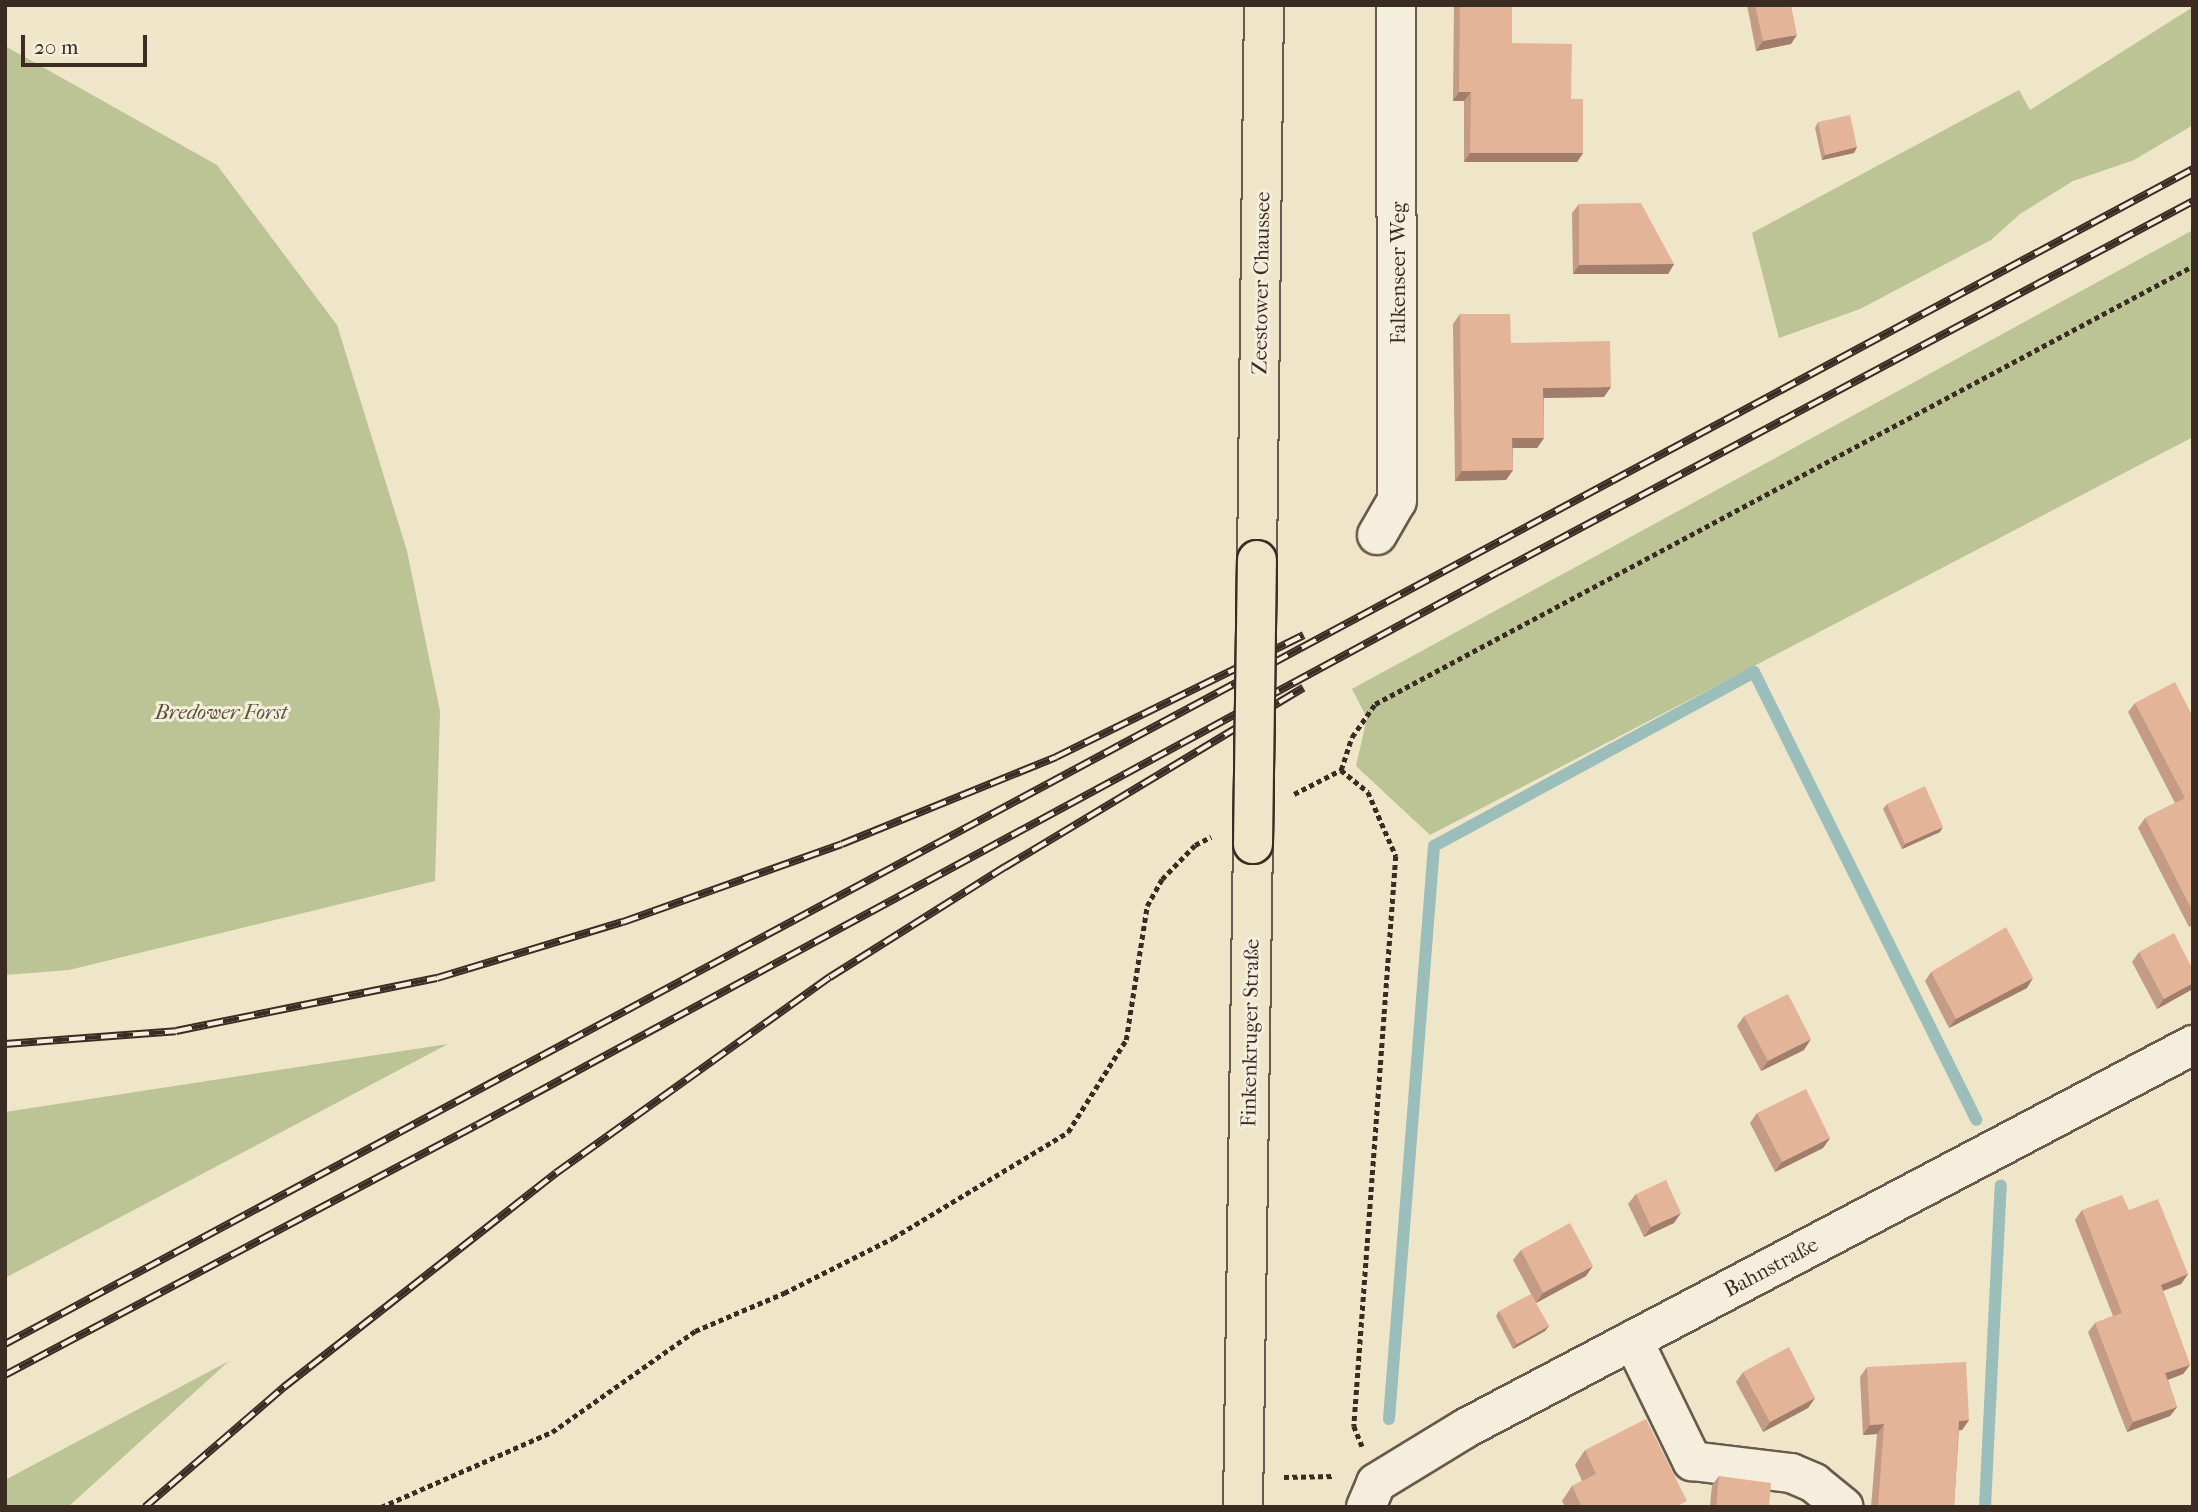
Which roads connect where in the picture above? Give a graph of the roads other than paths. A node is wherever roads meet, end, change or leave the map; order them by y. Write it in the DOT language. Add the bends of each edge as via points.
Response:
graph roads {
  1 [pos="1264,5"];
  2 [pos="1396,5"];
  3 [pos="1377,534"];
  4 [pos="1257,560"];
  5 [pos="2193,1045"];
  6 [pos="1633,1340"];
  7 [pos="1371,1488"];
  8 [pos="1243,1507"];
  9 [pos="1844,1507"];
  1 -- 4 [label="main road, Zeestower Chaussee"];
  2 -- 3 [label="street, Falkenseer Weg" via="1397,501"];
  4 -- 8 [label="main road, Finkenkruger Straße, bridge" via="1236,838"];
  5 -- 6 [label="street, Bahnstraße"];
  6 -- 7 [label="street, Bahnstraße" via="1465,1428"];
  6 -- 9 [label="street" via="1692,1461 1791,1473 1814,1483"];
}
